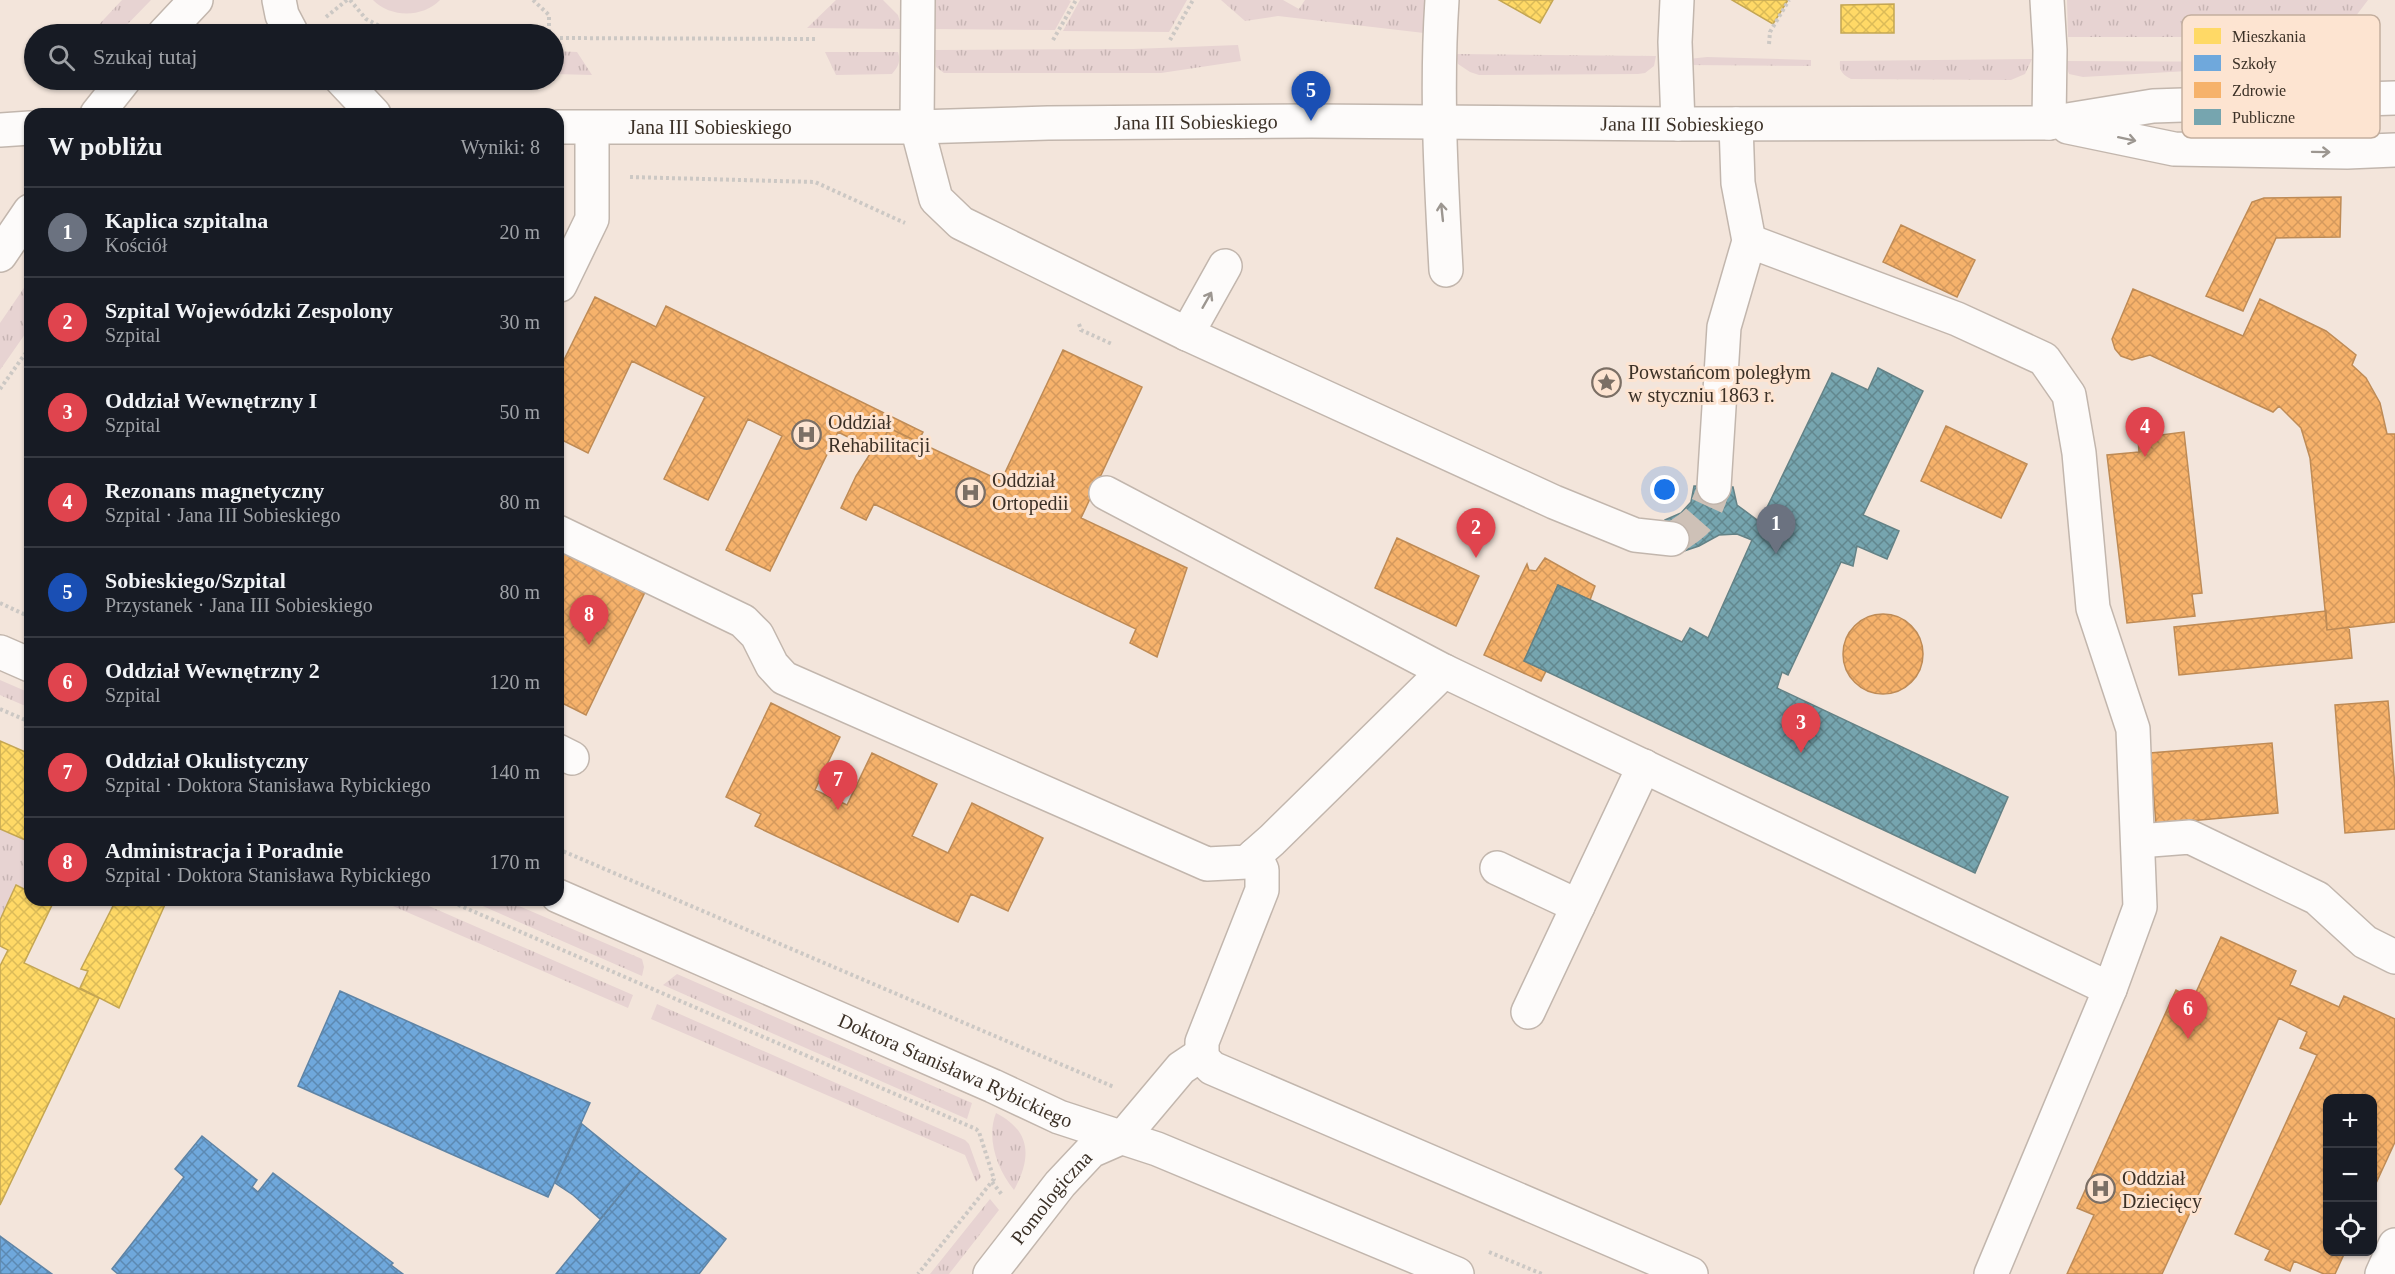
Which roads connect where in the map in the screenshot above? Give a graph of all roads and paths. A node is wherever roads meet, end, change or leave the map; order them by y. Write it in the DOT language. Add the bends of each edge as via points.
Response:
graph roads {
  1 [pos="196,0"];
  2 [pos="279,0"];
  3 [pos="350,0"];
  4 [pos="533,0"];
  5 [pos="918,0"];
  6 [pos="1076,0"];
  7 [pos="1193,0"];
  8 [pos="1442,0"];
  9 [pos="1677,0"];
  10 [pos="1789,0"];
  11 [pos="2047,0"];
  12 [pos="173,24"];
  13 [pos="287,24"];
  14 [pos="375,24"];
  15 [pos="549,24"];
  16 [pos="564,38"];
  17 [pos="818,39"];
  18 [pos="1053,40"];
  19 [pos="1170,40"];
  20 [pos="1769,44"];
  21 [pos="116,90"];
  22 [pos="351,90"];
  23 [pos="2380,99"];
  24 [pos="2395,99"];
  25 [pos="2182,105"];
  26 [pos="102,108"];
  27 [pos="368,108"];
  28 [pos="1440,122"];
  29 [pos="2049,123"];
  30 [pos="1678,124"];
  31 [pos="1736,124"];
  32 [pos="564,127"];
  33 [pos="917,127"];
  34 [pos="24,128"];
  35 [pos="592,128"];
  36 [pos="0,130"];
  37 [pos="2395,150"];
  38 [pos="24,220"];
  39 [pos="1749,241"];
  40 [pos="0,255"];
  41 [pos="1225,266"];
  42 [pos="1446,270"];
  43 [pos="564,277"];
  44 [pos="1187,334"];
  45 [pos="24,355"];
  46 [pos="0,389"];
  47 [pos="1714,487"];
  48 [pos="1106,493"];
  49 [pos="564,535"];
  50 [pos="1672,539"];
  51 [pos="0,603"];
  52 [pos="24,613"];
  53 [pos="0,652"];
  54 [pos="24,662"];
  55 [pos="1444,671"];
  56 [pos="0,709"];
  57 [pos="24,719"];
  58 [pos="1644,766"];
  59 [pos="2138,841"];
  60 [pos="564,852"];
  61 [pos="1255,855"];
  62 [pos="1497,868"];
  63 [pos="564,899"];
  64 [pos="461,906"];
  65 [pos="1578,906"];
  66 [pos="2395,957"];
  67 [pos="2110,989"];
  68 [pos="1528,1012"];
  69 [pos="1202,1054"];
  70 [pos="1152,1104"];
  71 [pos="1124,1137"];
  72 [pos="2395,1245"];
  73 [pos="918,1274"];
  74 [pos="990,1274"];
  75 [pos="1457,1274"];
  76 [pos="1691,1274"];
  77 [pos="1991,1274"];
  78 [pos="2382,1274"];
  1 -- 12 [label="street"];
  2 -- 13 [label="street"];
  3 -- 14 [label="path"];
  4 -- 15 [label="path" via="549,15"];
  5 -- 33 [label="street"];
  6 -- 18 [label="path"];
  7 -- 19 [label="path"];
  8 -- 28 [label="street"];
  9 -- 30 [label="street"];
  10 -- 20 [label="path" via="1770,32"];
  11 -- 29 [label="street"];
  16 -- 17 [label="path"];
  21 -- 26 [label="street"];
  22 -- 27 [label="street"];
  23 -- 24 [label="street, Jana III Sobieskiego"];
  25 -- 29 [label="street, Jana III Sobieskiego" via="2153,106"];
  28 -- 30 [label="street, Jana III Sobieskiego"];
  28 -- 33 [label="street, Jana III Sobieskiego"];
  42 -- 28 [label="street, one-way"];
  29 -- 31 [label="street, Jana III Sobieskiego"];
  29 -- 37 [label="street, Jana III Sobieskiego, one-way" via="2174,149"];
  30 -- 31 [label="street, Jana III Sobieskiego"];
  31 -- 39 [label="street" via="1738,183"];
  32 -- 35 [label="street, Jana III Sobieskiego"];
  33 -- 35 [label="street, Jana III Sobieskiego"];
  33 -- 44 [label="street" via="936,199 961,223"];
  34 -- 36 [label="street"];
  35 -- 43 [label="street" via="592,219"];
  38 -- 40 [label="street"];
  39 -- 47 [label="street" via="1724,327"];
  39 -- 59 [label="street" via="1957,319 2044,358 2069,395 2079,453 2093,608 2133,729"];
  44 -- 41 [label="street, one-way"];
  44 -- 50 [label="street" via="1554,502 1635,535"];
  45 -- 46 [label="path"];
  48 -- 55 [label="street"];
  49 -- 61 [label="street" via="743,621 757,635 772,665 784,678 1207,864 1247,862"];
  51 -- 52 [label="path"];
  53 -- 54 [label="street"];
  55 -- 58 [label="street"];
  55 -- 61 [label="street"];
  56 -- 57 [label="path"];
  58 -- 65 [label="street"];
  58 -- 67 [label="street"];
  59 -- 66 [label="street" via="2190,837 2317,898 2365,942"];
  59 -- 67 [label="street" via="2140,907"];
  60 -- 70 [label="path"];
  61 -- 69 [label="street" via="1262,870 1262,890 1202,1042"];
  62 -- 65 [label="street"];
  63 -- 71 [label="street, Doktora Stanisława Rybickiego" via="1059,1117"];
  64 -- 73 [label="path" via="976,1129 994,1179"];
  65 -- 68 [label="street"];
  67 -- 77 [label="street"];
  69 -- 70 [label="street" via="1180,1068"];
  69 -- 76 [label="street" via="1212,1068"];
  70 -- 71 [label="street"];
  71 -- 74 [label="street, Pomologiczna" via="1091,1151 1060,1184"];
  71 -- 75 [label="street, Doktora Stanisława Rybickiego"];
  72 -- 78 [label="street"];
}
